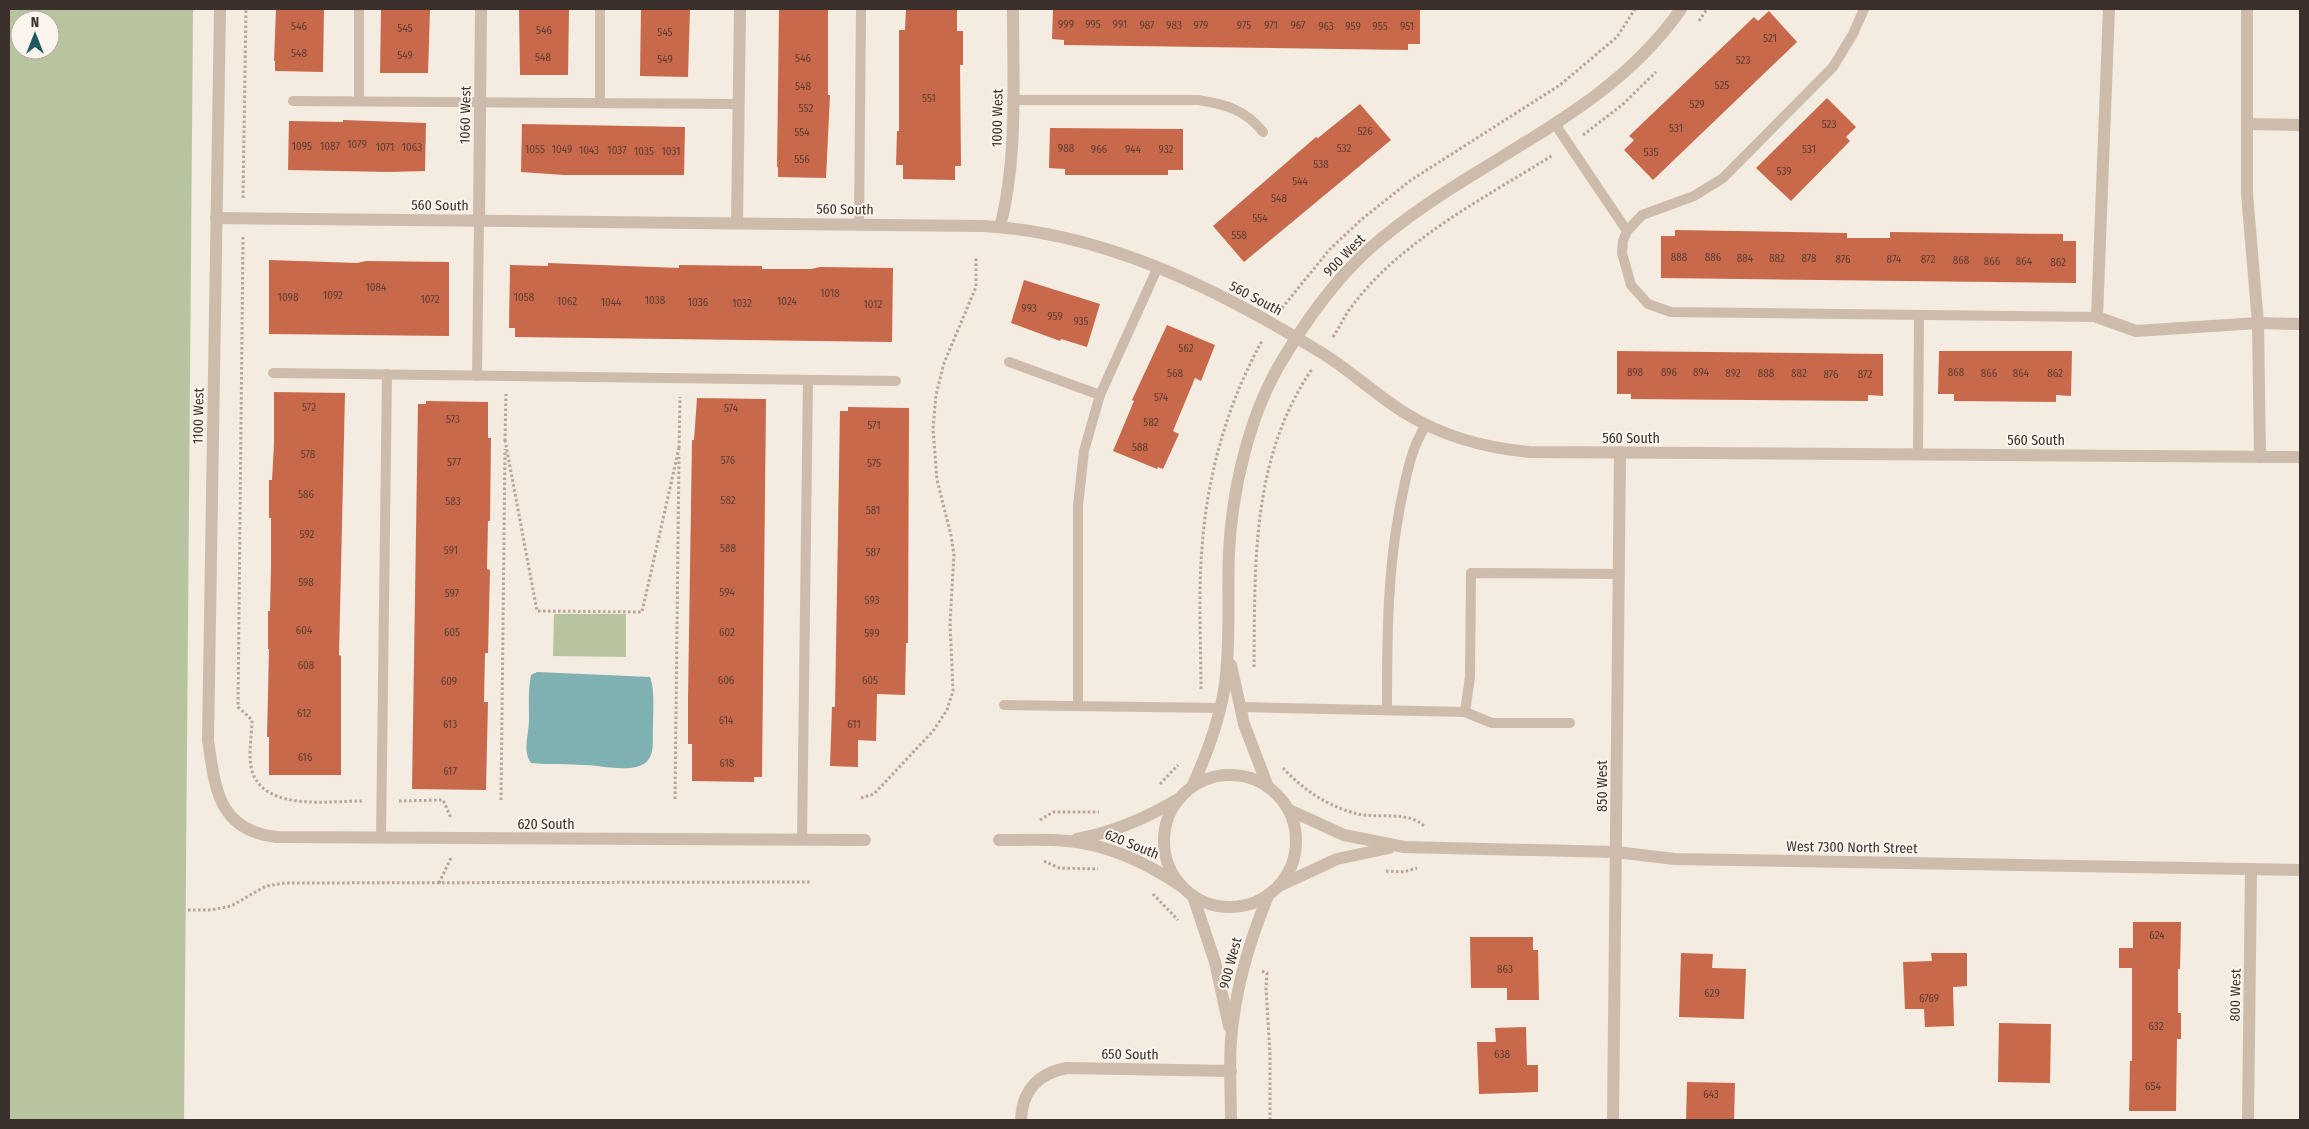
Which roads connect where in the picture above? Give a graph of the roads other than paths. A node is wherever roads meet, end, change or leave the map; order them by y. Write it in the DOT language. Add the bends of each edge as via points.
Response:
graph roads {
  1 [pos="220,9"];
  2 [pos="359,9"];
  3 [pos="481,9"];
  4 [pos="600,9"];
  5 [pos="740,9"];
  6 [pos="860,9"];
  7 [pos="1013,9"];
  8 [pos="1681,9"];
  9 [pos="1864,9"];
  10 [pos="2109,9"];
  11 [pos="2247,9"];
  12 [pos="1012,100"];
  13 [pos="293,101"];
  14 [pos="359,101"];
  15 [pos="480,101"];
  16 [pos="600,102"];
  17 [pos="738,104"];
  18 [pos="1555,124"];
  19 [pos="2247,124"];
  20 [pos="2300,124"];
  21 [pos="1263,132"];
  22 [pos="216,218"];
  23 [pos="478,221"];
  24 [pos="737,223"];
  25 [pos="859,225"];
  26 [pos="1000,227"];
  27 [pos="1627,231"];
  28 [pos="1158,269"];
  29 [pos="1919,315"];
  30 [pos="2097,317"];
  31 [pos="2258,324"];
  32 [pos="2300,324"];
  33 [pos="1296,338"];
  34 [pos="1009,362"];
  35 [pos="273,373"];
  36 [pos="387,374"];
  37 [pos="476,376"];
  38 [pos="808,380"];
  39 [pos="896,381"];
  40 [pos="1100,395"];
  41 [pos="1426,424"];
  42 [pos="1620,452"];
  43 [pos="1918,454"];
  44 [pos="2260,457"];
  45 [pos="2300,457"];
  46 [pos="1619,574"];
  47 [pos="1229,649"];
  48 [pos="1004,705"];
  49 [pos="1078,706"];
  50 [pos="1240,707"];
  51 [pos="1220,708"];
  52 [pos="1387,710"];
  53 [pos="1465,712"];
  54 [pos="1570,723"];
  55 [pos="1192,787"];
  56 [pos="1268,787"];
  57 [pos="1180,798"];
  58 [pos="1289,810"];
  59 [pos="232,818"];
  60 [pos="381,838"];
  61 [pos="802,840"];
  62 [pos="865,840"];
  63 [pos="999,840"];
  64 [pos="1068,841"];
  65 [pos="1404,847"];
  66 [pos="1616,852"];
  67 [pos="2251,870"];
  68 [pos="2300,870"];
  69 [pos="1280,885"];
  70 [pos="1181,886"];
  71 [pos="1193,896"];
  72 [pos="1268,896"];
  73 [pos="1231,1040"];
  74 [pos="1231,1071"];
  75 [pos="1021,1120"];
  76 [pos="1231,1120"];
  77 [pos="1613,1120"];
  78 [pos="2248,1120"];
  1 -- 22 [label="street, 1100 West"];
  2 -- 14 [label="lane"];
  3 -- 15 [label="street, 1060 West"];
  4 -- 16 [label="lane"];
  5 -- 17 [label="street"];
  6 -- 25 [label="lane"];
  7 -- 12 [label="street, 1000 West"];
  8 -- 18 [label="street, 900 West" via="1652,46 1624,73"];
  9 -- 27 [label="lane" via="1833,67 1723,178 1694,196 1642,215"];
  10 -- 30 [label="street"];
  11 -- 19 [label="street"];
  12 -- 21 [label="lane" via="1198,100 1222,103 1243,112"];
  12 -- 26 [label="street, 1000 West" via="1009,189"];
  13 -- 14 [label="lane"];
  14 -- 15 [label="lane"];
  15 -- 16 [label="lane"];
  15 -- 23 [label="street, 1060 West"];
  16 -- 17 [label="lane"];
  17 -- 24 [label="street"];
  18 -- 27 [label="lane"];
  18 -- 33 [label="street, 900 West" via="1418,210 1381,238 1349,268"];
  19 -- 20 [label="street"];
  19 -- 31 [label="street" via="2247,194"];
  22 -- 23 [label="street, 560 South"];
  22 -- 59 [label="street, 1100 West" via="208,740 218,797"];
  23 -- 24 [label="street, 560 South"];
  23 -- 37 [label="lane"];
  24 -- 25 [label="street, 560 South"];
  25 -- 26 [label="street, 560 South"];
  26 -- 28 [label="street, 560 South" via="1054,234"];
  27 -- 29 [label="lane" via="1622,253 1630,285 1648,304 1659,309"];
  28 -- 33 [label="street, 560 South" via="1209,291"];
  28 -- 40 [label="lane"];
  29 -- 30 [label="lane"];
  29 -- 43 [label="lane"];
  30 -- 31 [label="street" via="2136,331"];
  31 -- 32 [label="street"];
  31 -- 44 [label="street"];
  33 -- 41 [label="street, 560 South"];
  33 -- 47 [label="street, 900 West" via="1268,385 1237,488 1229,553"];
  34 -- 40 [label="lane"];
  35 -- 36 [label="lane"];
  36 -- 37 [label="lane"];
  36 -- 60 [label="lane"];
  37 -- 38 [label="lane"];
  38 -- 39 [label="lane"];
  38 -- 61 [label="lane"];
  40 -- 49 [label="lane" via="1084,451 1078,506"];
  41 -- 42 [label="street, 560 South" via="1455,438 1504,450"];
  41 -- 52 [label="lane" via="1415,442 1392,551"];
  42 -- 43 [label="street, 560 South"];
  42 -- 46 [label="street, 850 West"];
  43 -- 44 [label="street, 560 South"];
  44 -- 45 [label="street, 560 South"];
  46 -- 53 [label="lane" via="1471,573 1470,677"];
  46 -- 66 [label="street, 850 West"];
  47 -- 50 [label="street, 900 West"];
  47 -- 51 [label="street, 900 West"];
  48 -- 49 [label="lane"];
  49 -- 51 [label="lane"];
  50 -- 52 [label="lane"];
  50 -- 56 [label="street, 900 West"];
  51 -- 55 [label="street, 900 West" via="1206,755"];
  52 -- 53 [label="lane"];
  53 -- 54 [label="lane" via="1492,723"];
  55 -- 56 [label="street" via="1222,776 1238,776"];
  55 -- 57 [label="street"];
  56 -- 58 [label="street"];
  57 -- 64 [label="street, 620 South" via="1129,825"];
  57 -- 70 [label="street" via="1168,818 1164,842 1166,858"];
  58 -- 65 [label="street, West 7300 North Street" via="1344,835"];
  58 -- 69 [label="street" via="1297,841 1295,857"];
  59 -- 60 [label="street, 620 South" via="264,836"];
  60 -- 61 [label="street, 620 South"];
  61 -- 62 [label="street, 620 South"];
  63 -- 64 [label="street, 620 South"];
  64 -- 70 [label="street, 620 South" via="1111,850 1136,860"];
  65 -- 66 [label="street, West 7300 North Street"];
  65 -- 69 [label="street, West 7300 North Street" via="1337,860"];
  66 -- 67 [label="street, West 7300 North Street" via="1675,859"];
  66 -- 77 [label="street, 850 West"];
  67 -- 68 [label="street, West 7300 North Street"];
  67 -- 78 [label="street, 800 West"];
  69 -- 72 [label="street"];
  70 -- 71 [label="street"];
  71 -- 72 [label="street" via="1223,907 1239,907"];
  71 -- 73 [label="street, 900 West" via="1216,962"];
  72 -- 73 [label="street, 900 West" via="1244,962"];
  73 -- 74 [label="street, 900 West"];
  74 -- 75 [label="street, 650 South" via="1054,1070 1042,1075 1026,1094"];
  74 -- 76 [label="street, 900 West"];
}
